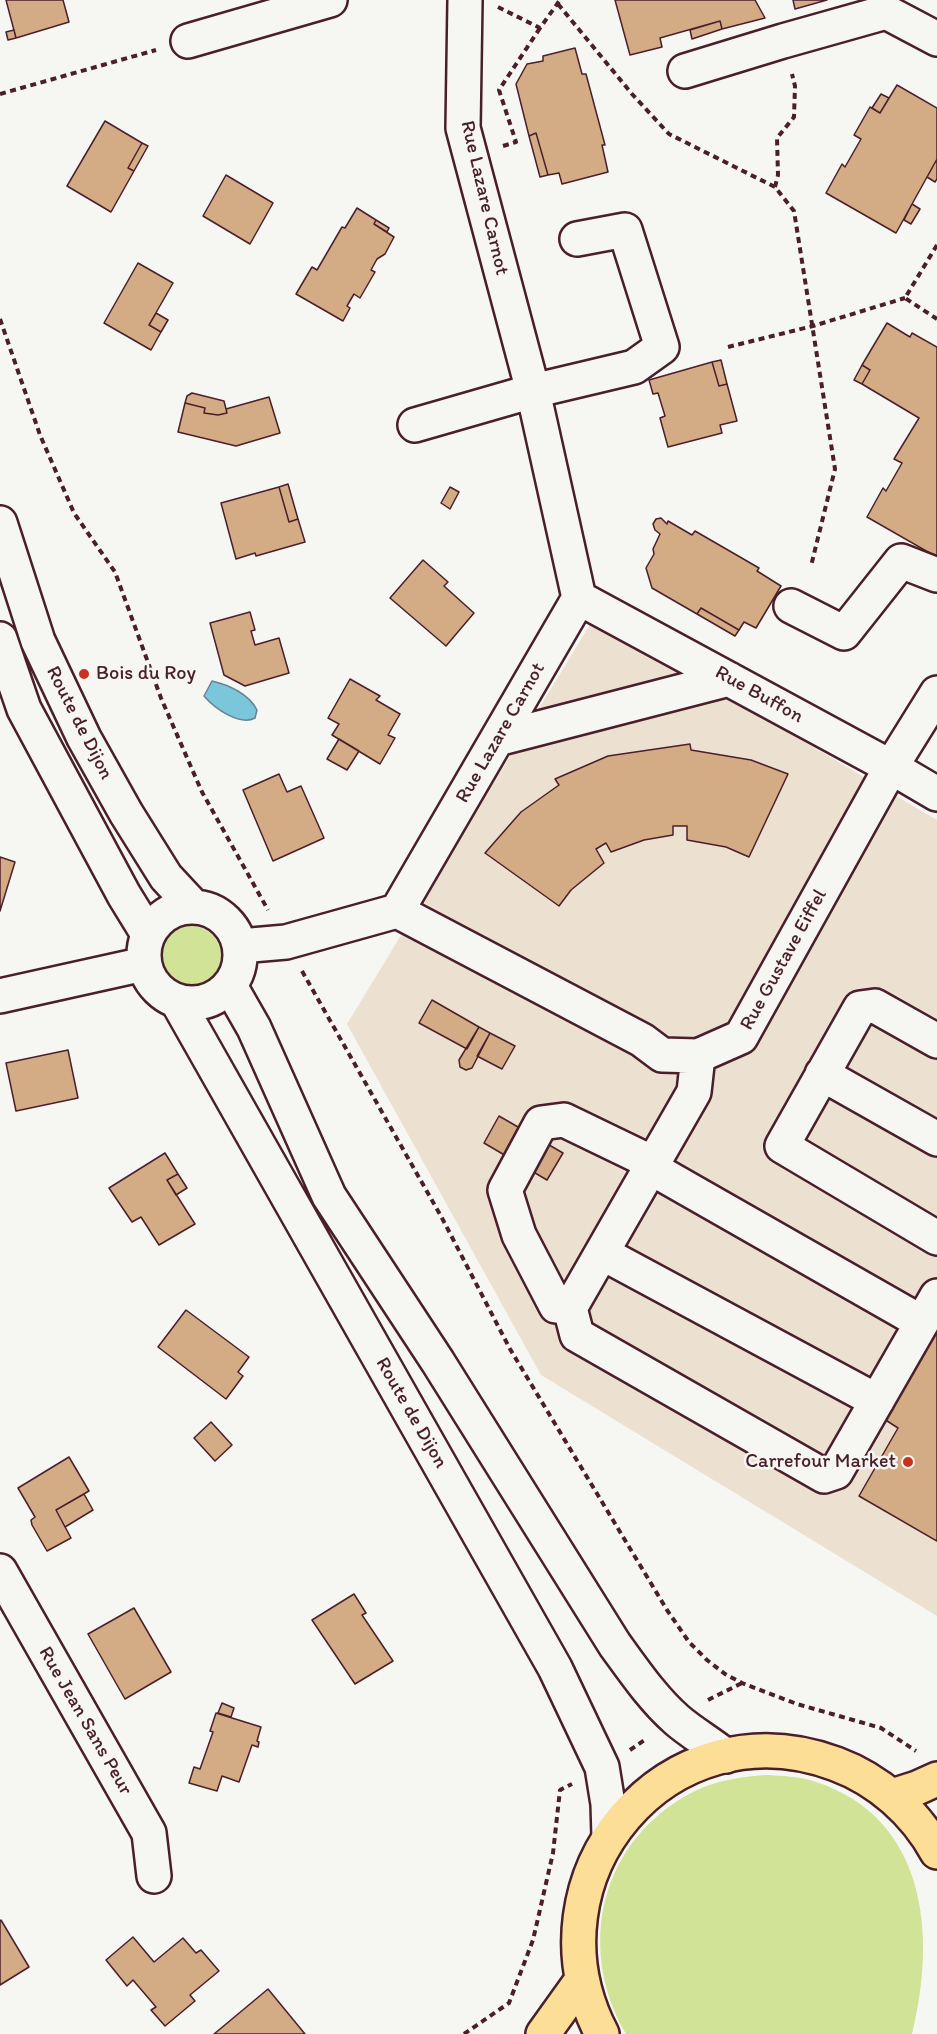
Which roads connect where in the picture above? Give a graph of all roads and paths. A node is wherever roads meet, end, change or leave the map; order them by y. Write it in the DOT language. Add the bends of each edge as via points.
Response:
graph roads {
  1 [pos="330,0"];
  2 [pos="465,1"];
  3 [pos="559,2"];
  4 [pos="540,28"];
  5 [pos="937,39"];
  6 [pos="783,40"];
  7 [pos="188,41"];
  8 [pos="685,71"];
  9 [pos="0,94"];
  10 [pos="471,157"];
  11 [pos="775,187"];
  12 [pos="577,239"];
  13 [pos="937,245"];
  14 [pos="905,298"];
  15 [pos="937,319"];
  16 [pos="0,320"];
  17 [pos="813,326"];
  18 [pos="728,347"];
  19 [pos="533,391"];
  20 [pos="415,424"];
  21 [pos="0,523"];
  22 [pos="811,566"];
  23 [pos="937,575"];
  24 [pos="579,598"];
  25 [pos="791,606"];
  26 [pos="0,639"];
  27 [pos="729,679"];
  28 [pos="937,693"];
  29 [pos="497,739"];
  30 [pos="891,767"];
  31 [pos="937,795"];
  32 [pos="193,906"];
  33 [pos="397,911"];
  34 [pos="286,942"];
  35 [pos="240,946"];
  36 [pos="146,949"];
  37 [pos="230,986"];
  38 [pos="0,996"];
  39 [pos="177,1001"];
  40 [pos="937,1041"];
  41 [pos="698,1056"];
  42 [pos="822,1074"];
  43 [pos="937,1139"];
  44 [pos="652,1165"];
  45 [pos="937,1238"];
  46 [pos="602,1253"];
  47 [pos="570,1308"];
  48 [pos="929,1309"];
  49 [pos="878,1401"];
  50 [pos="0,1571"];
  51 [pos="726,1756"];
  52 [pos="930,1767"];
  53 [pos="892,1796"];
  54 [pos="609,1837"];
  55 [pos="937,1852"];
  56 [pos="154,1876"];
  57 [pos="581,1981"];
  58 [pos="543,2034"];
  59 [pos="602,2034"];
  1 -- 7 [label="street"];
  2 -- 4 [label="path" via="495,5"];
  2 -- 10 [label="street, Rue Lazare Carnot" via="463,128"];
  3 -- 4 [label="path"];
  3 -- 11 [label="path" via="669,134"];
  4 -- 10 [label="path" via="500,90 516,142"];
  5 -- 6 [label="street" via="886,12"];
  6 -- 8 [label="street"];
  6 -- 11 [label="path" via="795,86 794,117 777,138"];
  7 -- 9 [label="path"];
  10 -- 19 [label="street, Rue Lazare Carnot"];
  11 -- 17 [label="path" via="794,211"];
  12 -- 19 [label="street" via="625,230 662,347 634,367"];
  13 -- 14 [label="path"];
  14 -- 15 [label="path"];
  14 -- 17 [label="path"];
  16 -- 34 [label="path" via="40,435 74,513 115,572 161,698 202,792"];
  17 -- 18 [label="path"];
  17 -- 22 [label="path" via="835,469"];
  19 -- 20 [label="street"];
  19 -- 24 [label="street, Rue Lazare Carnot"];
  21 -- 32 [label="street, Route de Dijon" via="38,641 84,738 166,877"];
  23 -- 25 [label="street" via="901,561 844,633"];
  24 -- 27 [label="street, Rue Buffon"];
  24 -- 29 [label="street, Rue Lazare Carnot"];
  26 -- 36 [label="street, Route de Dijon" via="24,709 124,895"];
  27 -- 29 [label="street"];
  27 -- 30 [label="street, Rue Buffon"];
  28 -- 30 [label="street, Rue Gustave Eiffel"];
  29 -- 33 [label="street, Rue Lazare Carnot"];
  30 -- 31 [label="street, Rue Buffon"];
  30 -- 41 [label="street, Rue Gustave Eiffel" via="741,1037"];
  32 -- 35 [label="street, Route de Dijon" via="224,918"];
  32 -- 36 [label="street" via="166,913 156,922"];
  33 -- 34 [label="street"];
  33 -- 41 [label="street, Rue Gustave Eiffel" via="642,1040 662,1055"];
  34 -- 35 [label="street"];
  34 -- 52 [label="path" via="442,1218 510,1349 689,1642 725,1674 742,1683 797,1704 881,1728"];
  35 -- 37 [label="street" via="241,960"];
  36 -- 38 [label="street"];
  36 -- 39 [label="street, Route de Dijon" via="148,976 166,996"];
  37 -- 39 [label="street" via="206,1001"];
  37 -- 51 [label="street" via="254,1028 329,1196 615,1645 642,1683 677,1720"];
  39 -- 54 [label="street, Route de Dijon" via="555,1668 602,1767 609,1804"];
  40 -- 42 [label="street" via="874,1006 860,1008"];
  41 -- 44 [label="street" via="694,1092"];
  42 -- 43 [label="street"];
  42 -- 45 [label="street" via="782,1146"];
  44 -- 46 [label="street"];
  44 -- 47 [label="street" via="564,1120 541,1123 505,1190 519,1235 556,1306"];
  44 -- 48 [label="street"];
  46 -- 47 [label="street"];
  46 -- 49 [label="street"];
  47 -- 49 [label="street" via="577,1335 824,1476 836,1472"];
  48 -- 49 [label="street"];
  50 -- 56 [label="street, Rue Jean Sans Peur" via="149,1833"];
  51 -- 53 [label="main road" via="751,1752 801,1754 850,1769"];
  51 -- 54 [label="main road" via="681,1773 648,1793"];
  52 -- 53 [label="main road" via="917,1788"];
  53 -- 55 [label="main road" via="917,1821"];
  54 -- 57 [label="main road" via="584,1891 579,1921"];
  57 -- 58 [label="main road"];
  57 -- 59 [label="main road"];
}
